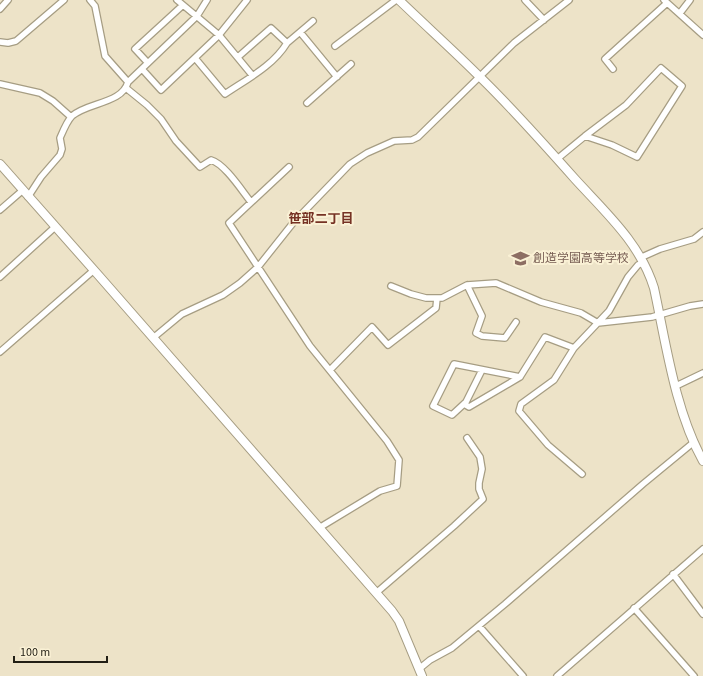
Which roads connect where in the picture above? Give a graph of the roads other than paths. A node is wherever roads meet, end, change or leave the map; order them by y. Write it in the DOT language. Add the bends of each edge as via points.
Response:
graph roads {
  1 [pos="8,0"];
  2 [pos="64,0"];
  3 [pos="90,0"];
  4 [pos="177,0"];
  5 [pos="207,0"];
  6 [pos="248,0"];
  7 [pos="396,0"];
  8 [pos="399,0"];
  9 [pos="525,0"];
  10 [pos="569,0"];
  11 [pos="690,0"];
  12 [pos="666,1"];
  13 [pos="183,5"];
  14 [pos="0,9"];
  15 [pos="680,14"];
  16 [pos="197,16"];
  17 [pos="544,20"];
  18 [pos="314,21"];
  19 [pos="300,32"];
  20 [pos="219,35"];
  21 [pos="703,35"];
  22 [pos="0,42"];
  23 [pos="286,43"];
  24 [pos="335,46"];
  25 [pos="238,57"];
  26 [pos="195,58"];
  27 [pos="148,63"];
  28 [pos="351,64"];
  29 [pos="142,69"];
  30 [pos="613,69"];
  31 [pos="252,75"];
  32 [pos="337,77"];
  33 [pos="480,77"];
  34 [pos="128,82"];
  35 [pos="0,84"];
  36 [pos="126,88"];
  37 [pos="307,103"];
  38 [pos="71,117"];
  39 [pos="584,136"];
  40 [pos="557,159"];
  41 [pos="0,164"];
  42 [pos="289,167"];
  43 [pos="23,190"];
  44 [pos="28,197"];
  45 [pos="251,202"];
  46 [pos="0,210"];
  47 [pos="55,227"];
  48 [pos="703,232"];
  49 [pos="643,259"];
  50 [pos="258,267"];
  51 [pos="94,270"];
  52 [pos="0,276"];
  53 [pos="467,285"];
  54 [pos="391,286"];
  55 [pos="437,298"];
  56 [pos="703,304"];
  57 [pos="660,315"];
  58 [pos="516,322"];
  59 [pos="598,323"];
  60 [pos="153,338"];
  61 [pos="574,348"];
  62 [pos="0,352"];
  63 [pos="330,370"];
  64 [pos="482,370"];
  65 [pos="703,373"];
  66 [pos="520,377"];
  67 [pos="676,386"];
  68 [pos="464,404"];
  69 [pos="467,438"];
  70 [pos="694,442"];
  71 [pos="702,456"];
  72 [pos="582,474"];
  73 [pos="319,528"];
  74 [pos="703,549"];
  75 [pos="673,574"];
  76 [pos="376,593"];
  77 [pos="634,608"];
  78 [pos="703,614"];
  79 [pos="479,626"];
  80 [pos="421,673"];
  81 [pos="559,675"];
  82 [pos="412,676"];
  83 [pos="523,676"];
  84 [pos="694,676"];
  1 -- 14 [label="street"];
  2 -- 22 [label="street" via="16,41"];
  3 -- 34 [label="street" via="96,6 105,56"];
  4 -- 13 [label="street"];
  5 -- 16 [label="street"];
  6 -- 20 [label="street"];
  7 -- 24 [label="street"];
  8 -- 33 [label="street"];
  9 -- 17 [label="street"];
  10 -- 17 [label="street"];
  11 -- 15 [label="street"];
  12 -- 15 [label="street"];
  12 -- 30 [label="street" via="606,59"];
  13 -- 16 [label="street"];
  13 -- 27 [label="street" via="135,49"];
  15 -- 21 [label="street"];
  16 -- 20 [label="street"];
  16 -- 27 [label="street"];
  17 -- 33 [label="street" via="514,43"];
  18 -- 19 [label="street"];
  19 -- 23 [label="street"];
  19 -- 32 [label="street"];
  20 -- 25 [label="street"];
  20 -- 26 [label="street"];
  23 -- 25 [label="street" via="271,28"];
  23 -- 31 [label="street" via="280,54"];
  25 -- 31 [label="street"];
  26 -- 29 [label="street" via="161,90"];
  26 -- 31 [label="street" via="225,94"];
  27 -- 29 [label="street"];
  28 -- 32 [label="street"];
  29 -- 34 [label="street"];
  32 -- 37 [label="street"];
  33 -- 40 [label="street"];
  33 -- 50 [label="street" via="418,137 394,141 350,164 293,223"];
  34 -- 36 [label="street"];
  35 -- 38 [label="street" via="40,93 53,100"];
  36 -- 38 [label="street" via="111,100 86,108"];
  36 -- 45 [label="street" via="161,119 176,141 200,167 211,160 215,161"];
  38 -- 44 [label="street" via="60,138 60,155"];
  39 -- 39 [label="street" via="626,105 661,68 682,86 637,157"];
  39 -- 40 [label="street"];
  40 -- 49 [label="street" via="624,232"];
  41 -- 43 [label="street"];
  42 -- 45 [label="street"];
  43 -- 44 [label="street"];
  43 -- 46 [label="street"];
  44 -- 47 [label="street"];
  45 -- 50 [label="street" via="229,223"];
  47 -- 51 [label="street"];
  47 -- 52 [label="street"];
  48 -- 49 [label="street" via="694,239 660,249"];
  49 -- 57 [label="street" via="654,288"];
  49 -- 59 [label="street" via="628,277 609,311"];
  50 -- 60 [label="street" via="223,295 182,314"];
  50 -- 63 [label="street" via="310,346"];
  51 -- 60 [label="street"];
  51 -- 62 [label="street"];
  53 -- 55 [label="street"];
  53 -- 58 [label="street" via="482,316 476,333 505,338"];
  53 -- 59 [label="street" via="496,283 508,286 534,299 581,313"];
  54 -- 55 [label="street" via="426,298"];
  55 -- 63 [label="street" via="436,308 388,345 372,327"];
  56 -- 57 [label="street"];
  57 -- 59 [label="street"];
  57 -- 67 [label="street"];
  59 -- 61 [label="street"];
  60 -- 73 [label="street"];
  61 -- 66 [label="street" via="545,337"];
  61 -- 72 [label="street" via="554,380 521,404 519,411 548,445"];
  63 -- 73 [label="street" via="387,441 399,460 397,486 380,491"];
  64 -- 66 [label="street"];
  64 -- 68 [label="street"];
  64 -- 68 [label="street" via="454,364 433,406 452,415"];
  65 -- 67 [label="street"];
  66 -- 68 [label="street" via="469,407"];
  67 -- 70 [label="street"];
  69 -- 76 [label="street" via="480,457 482,469 479,489 483,499"];
  70 -- 71 [label="street"];
  70 -- 79 [label="street"];
  73 -- 76 [label="street"];
  74 -- 75 [label="street"];
  75 -- 77 [label="street"];
  75 -- 78 [label="street"];
  76 -- 80 [label="street" via="400,621"];
  77 -- 81 [label="street"];
  77 -- 84 [label="street"];
  79 -- 80 [label="street" via="452,648 430,660"];
  79 -- 83 [label="street"];
  80 -- 82 [label="street"];
}
